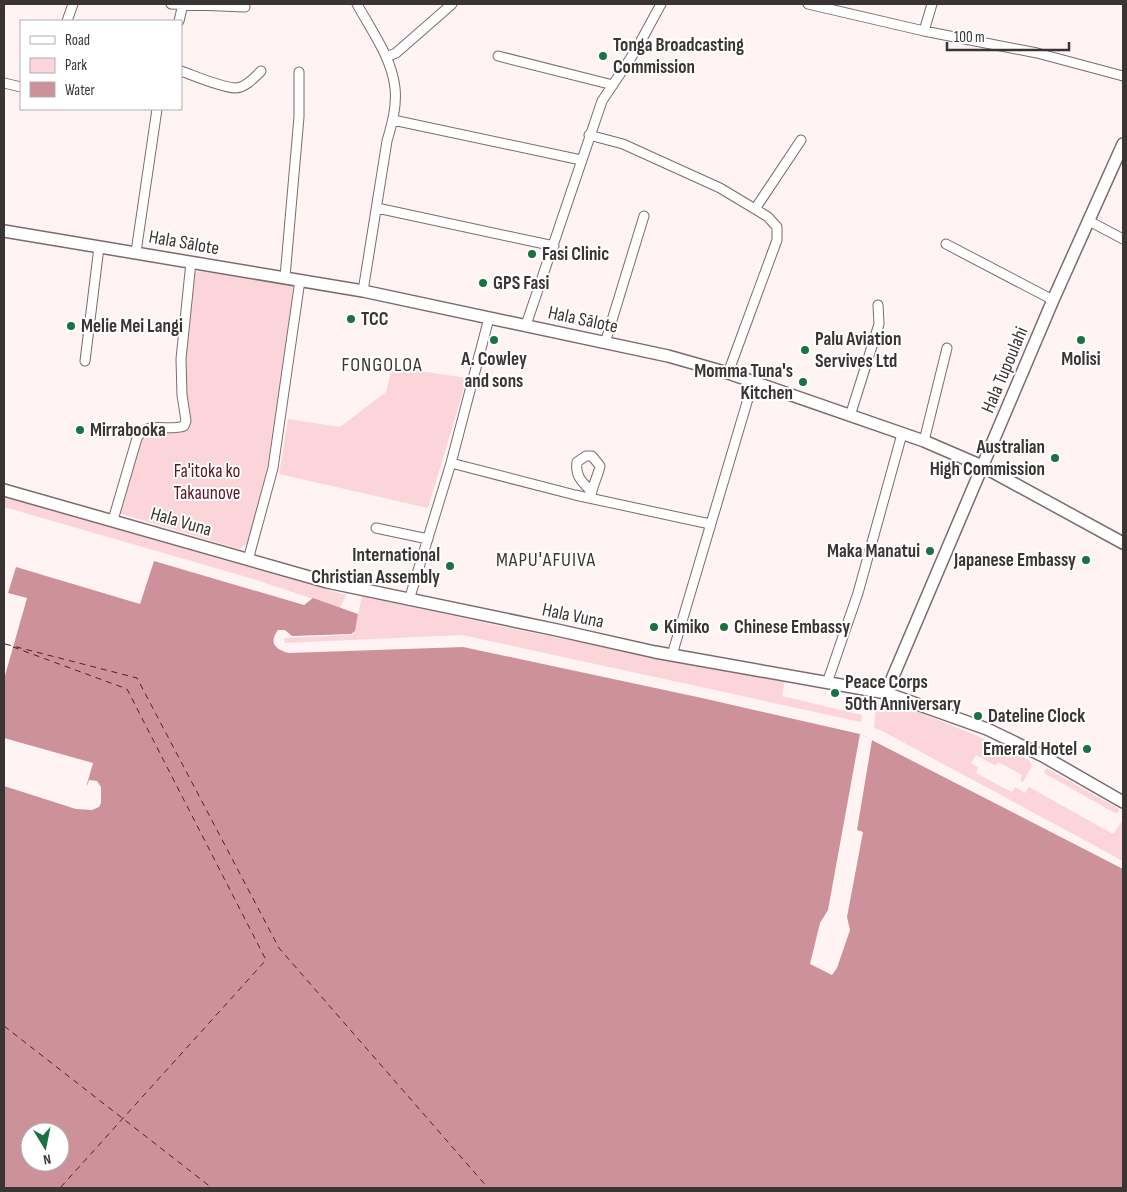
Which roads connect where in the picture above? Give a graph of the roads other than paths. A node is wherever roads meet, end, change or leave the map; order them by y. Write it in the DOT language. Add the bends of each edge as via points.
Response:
graph roads {
  1 [pos="73,4"];
  2 [pos="171,4"];
  3 [pos="183,4"];
  4 [pos="357,4"];
  5 [pos="452,4"];
  6 [pos="661,4"];
  7 [pos="808,4"];
  8 [pos="932,4"];
  9 [pos="245,7"];
  10 [pos="67,20"];
  11 [pos="179,20"];
  12 [pos="924,31"];
  13 [pos="498,56"];
  14 [pos="386,57"];
  15 [pos="182,71"];
  16 [pos="261,71"];
  17 [pos="299,72"];
  18 [pos="1123,76"];
  19 [pos="4,83"];
  20 [pos="613,85"];
  21 [pos="20,86"];
  22 [pos="157,110"];
  23 [pos="394,120"];
  24 [pos="589,135"];
  25 [pos="801,140"];
  26 [pos="1123,144"];
  27 [pos="581,160"];
  28 [pos="377,208"];
  29 [pos="755,209"];
  30 [pos="644,216"];
  31 [pos="1089,221"];
  32 [pos="4,231"];
  33 [pos="1123,239"];
  34 [pos="946,244"];
  35 [pos="554,246"];
  36 [pos="99,247"];
  37 [pos="136,252"];
  38 [pos="191,262"];
  39 [pos="285,277"];
  40 [pos="300,280"];
  41 [pos="363,291"];
  42 [pos="1053,300"];
  43 [pos="878,305"];
  44 [pos="489,318"];
  45 [pos="526,325"];
  46 [pos="604,343"];
  47 [pos="947,348"];
  48 [pos="85,361"];
  49 [pos="728,373"];
  50 [pos="753,382"];
  51 [pos="850,416"];
  52 [pos="902,434"];
  53 [pos="924,441"];
  54 [pos="450,463"];
  55 [pos="982,466"];
  56 [pos="4,490"];
  57 [pos="113,520"];
  58 [pos="710,524"];
  59 [pos="376,528"];
  60 [pos="428,539"];
  61 [pos="1123,543"];
  62 [pos="248,560"];
  63 [pos="409,600"];
  64 [pos="672,655"];
  65 [pos="827,682"];
  66 [pos="886,693"];
  67 [pos="1123,802"];
  1 -- 10 [label="street"];
  2 -- 3 [label="street"];
  3 -- 9 [label="street"];
  3 -- 11 [label="street"];
  4 -- 14 [label="street"];
  5 -- 14 [label="street" via="402,48"];
  6 -- 20 [label="street"];
  7 -- 12 [label="street"];
  8 -- 12 [label="street"];
  12 -- 18 [label="street" via="1037,53"];
  13 -- 20 [label="street"];
  14 -- 23 [label="street" via="395,88"];
  15 -- 16 [label="street" via="236,88 251,82"];
  17 -- 39 [label="street" via="299,117"];
  19 -- 21 [label="street"];
  20 -- 24 [label="street" via="602,101"];
  22 -- 37 [label="street"];
  23 -- 27 [label="street"];
  23 -- 28 [label="street" via="387,141"];
  24 -- 27 [label="street"];
  24 -- 29 [label="street" via="632,148 720,188"];
  25 -- 29 [label="street"];
  26 -- 31 [label="main road, Hala Tupoulahi"];
  27 -- 35 [label="street"];
  28 -- 35 [label="street"];
  28 -- 41 [label="street"];
  29 -- 49 [label="street" via="778,227 777,240"];
  30 -- 46 [label="street"];
  31 -- 33 [label="street"];
  31 -- 42 [label="main road, Hala Tupoulahi"];
  32 -- 36 [label="main road, Hala Sālote"];
  34 -- 42 [label="street"];
  35 -- 45 [label="street"];
  36 -- 37 [label="main road, Hala Sālote"];
  36 -- 48 [label="street"];
  37 -- 38 [label="main road, Hala Sālote"];
  38 -- 39 [label="main road, Hala Sālote"];
  38 -- 57 [label="street" via="181,359 186,421 184,426 176,428 141,431"];
  39 -- 40 [label="main road, Hala Sālote"];
  40 -- 41 [label="main road, Hala Sālote"];
  40 -- 62 [label="street" via="273,468"];
  41 -- 44 [label="main road, Hala Sālote"];
  42 -- 55 [label="main road, Hala Tupoulahi"];
  43 -- 51 [label="street" via="879,324"];
  44 -- 45 [label="main road, Hala Sālote"];
  44 -- 54 [label="street"];
  45 -- 46 [label="main road, Hala Sālote"];
  46 -- 49 [label="main road, Hala Sālote"];
  47 -- 53 [label="street"];
  49 -- 50 [label="main road, Hala Sālote"];
  50 -- 51 [label="main road, Hala Sālote"];
  50 -- 58 [label="street"];
  51 -- 52 [label="main road, Hala Sālote"];
  52 -- 53 [label="main road, Hala Sālote"];
  52 -- 65 [label="street" via="858,593"];
  53 -- 55 [label="main road, Hala Sālote"];
  54 -- 58 [label="street"];
  54 -- 60 [label="street"];
  55 -- 61 [label="main road, Hala Sālote"];
  55 -- 66 [label="main road, Hala Tupoulahi"];
  56 -- 57 [label="main road, Hala Vuna"];
  57 -- 62 [label="main road, Hala Vuna"];
  58 -- 64 [label="street"];
  59 -- 60 [label="street"];
  60 -- 63 [label="street"];
  62 -- 63 [label="main road, Hala Vuna"];
  63 -- 64 [label="main road, Hala Vuna"];
  64 -- 65 [label="main road, Hala Vuna"];
  65 -- 66 [label="main road, Hala Vuna"];
  66 -- 67 [label="main road, Hala Vuna" via="988,729"];
}
